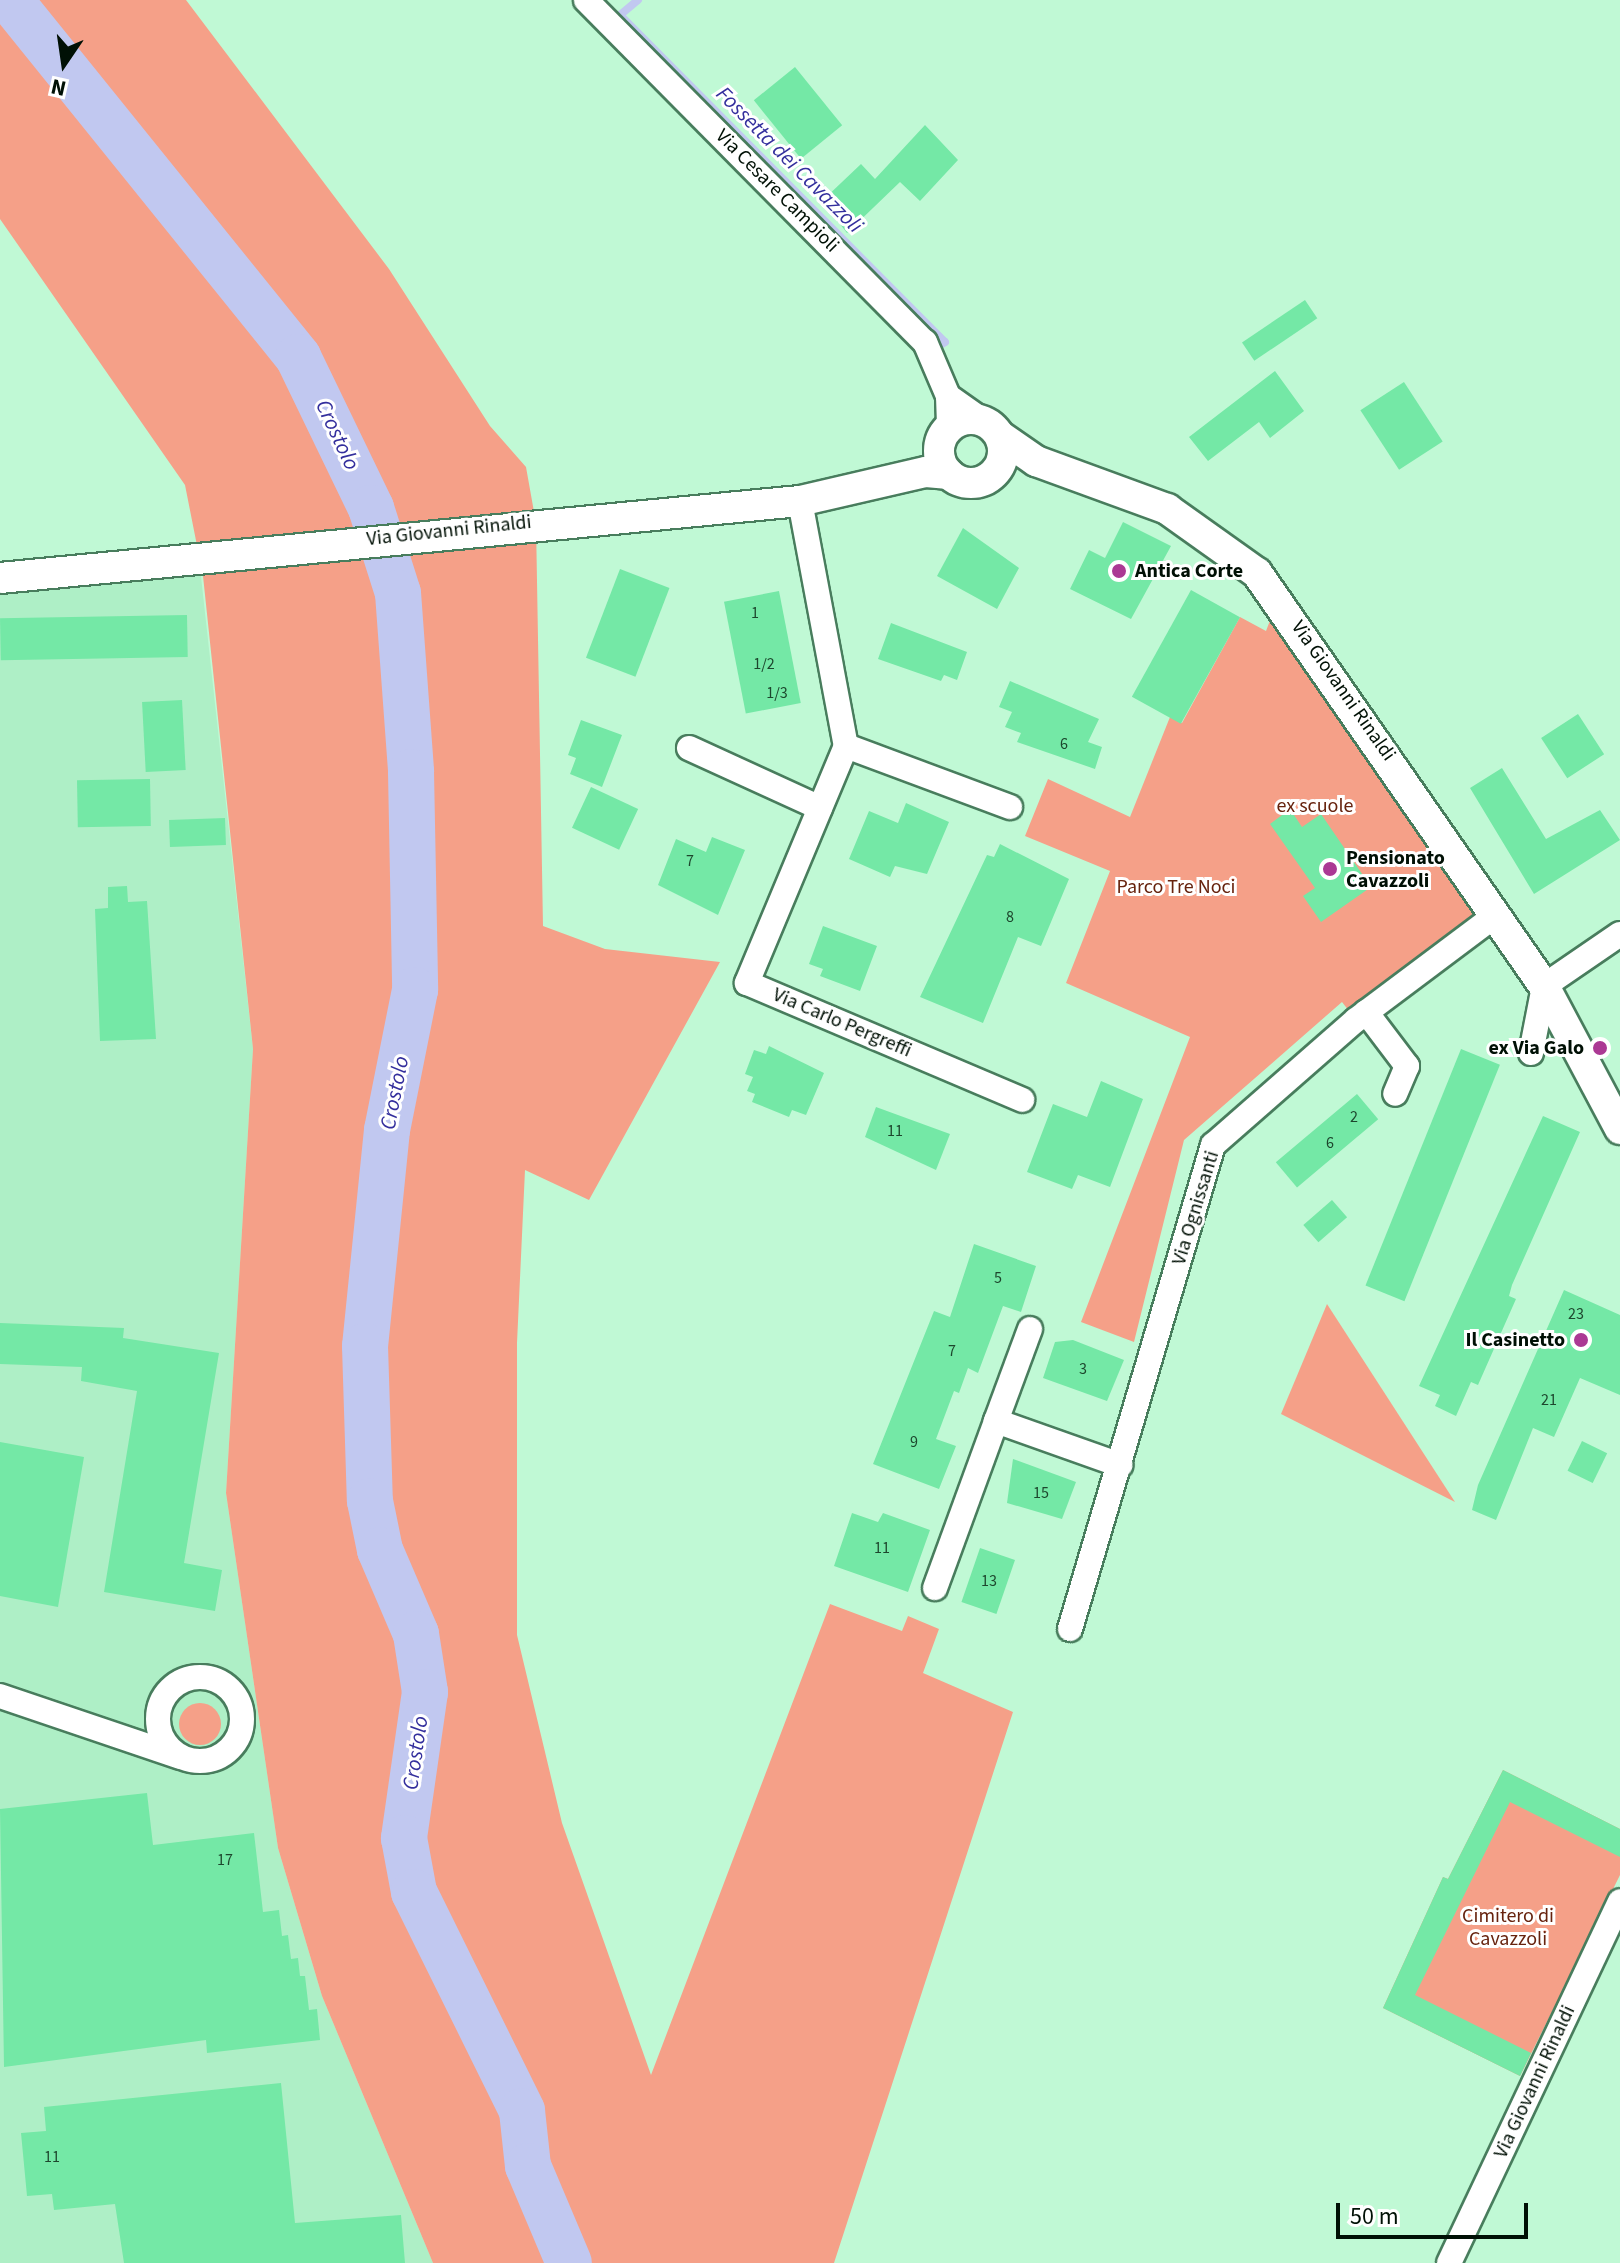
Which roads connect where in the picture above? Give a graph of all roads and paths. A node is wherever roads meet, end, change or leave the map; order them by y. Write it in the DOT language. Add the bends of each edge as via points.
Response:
graph roads {
  1 [pos="586,0"];
  2 [pos="948,396"];
  3 [pos="991,428"];
  4 [pos="946,431"];
  5 [pos="949,474"];
  6 [pos="993,475"];
  7 [pos="1072,476"];
  8 [pos="896,477"];
  9 [pos="800,501"];
  10 [pos="0,578"];
  11 [pos="846,746"];
  12 [pos="689,748"];
  13 [pos="1010,807"];
  14 [pos="820,808"];
  15 [pos="1497,914"];
  16 [pos="1620,934"];
  17 [pos="1544,986"];
  18 [pos="1366,1012"];
  19 [pos="1531,1053"];
  20 [pos="1395,1094"];
  21 [pos="1022,1100"];
  22 [pos="1620,1129"];
  23 [pos="1030,1329"];
  24 [pos="996,1421"];
  25 [pos="1120,1465"];
  26 [pos="935,1588"];
  27 [pos="1070,1629"];
  28 [pos="0,1696"];
  29 [pos="158,1710"];
  30 [pos="116,1739"];
  31 [pos="190,1760"];
  32 [pos="1620,1901"];
  33 [pos="1449,2263"];
  1 -- 2 [label="street, Via Cesare Campioli" via="896,309 925,342"];
  2 -- 3 [label="street"];
  2 -- 4 [label="street, Via Cesare Campioli"];
  3 -- 4 [label="street"];
  3 -- 6 [label="street" via="1003,456"];
  3 -- 7 [label="street"];
  4 -- 5 [label="street" via="940,455"];
  4 -- 8 [label="street" via="922,462"];
  5 -- 6 [label="street" via="975,483"];
  5 -- 8 [label="street"];
  6 -- 7 [label="street"];
  7 -- 15 [label="street, Via Giovanni Rinaldi" via="1167,509 1257,573"];
  8 -- 9 [label="street, Via Giovanni Rinaldi"];
  9 -- 10 [label="street, Via Giovanni Rinaldi"];
  9 -- 11 [label="street"];
  11 -- 13 [label="street"];
  11 -- 14 [label="street, Via Carlo Pergreffi"];
  12 -- 14 [label="street"];
  14 -- 21 [label="street, Via Carlo Pergreffi" via="747,983"];
  15 -- 17 [label="street, Via Giovanni Rinaldi"];
  15 -- 18 [label="street, Via Ognissanti"];
  16 -- 17 [label="street"];
  17 -- 19 [label="street"];
  17 -- 22 [label="street, Via Giovanni Rinaldi"];
  18 -- 20 [label="street" via="1407,1066"];
  18 -- 25 [label="street, Via Ognissanti" via="1213,1145"];
  23 -- 24 [label="street"];
  24 -- 25 [label="street"];
  24 -- 26 [label="street"];
  25 -- 27 [label="street, Via Ognissanti"];
  28 -- 30 [label="street"];
  29 -- 30 [label="street" via="141,1729"];
  29 -- 31 [label="street" via="168,1747"];
  29 -- 31 [label="street" via="173,1686 200,1676 227,1686 237,1697 239,1738 218,1758"];
  30 -- 31 [label="street"];
  32 -- 33 [label="street, Via Giovanni Rinaldi"];
}
